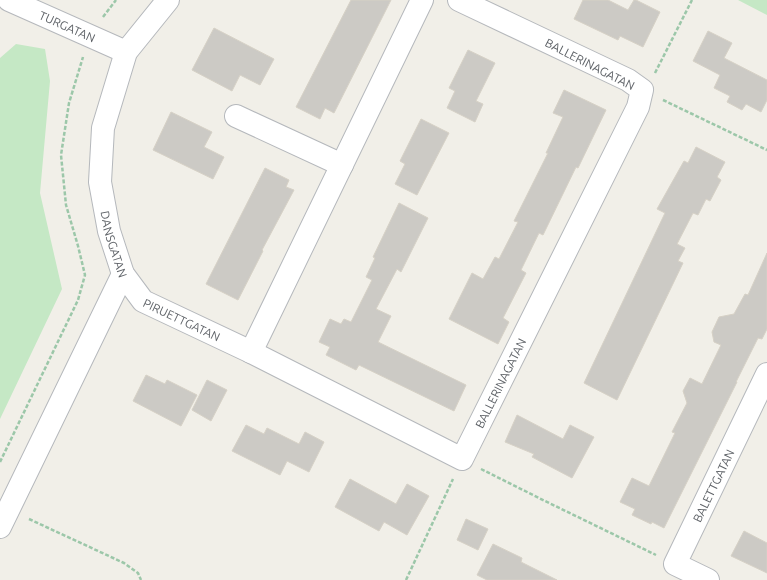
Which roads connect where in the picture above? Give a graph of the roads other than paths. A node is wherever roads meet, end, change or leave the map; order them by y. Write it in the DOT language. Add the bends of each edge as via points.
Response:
graph roads {
  1 [pos="9,0"];
  2 [pos="168,0"];
  3 [pos="422,0"];
  4 [pos="459,0"];
  5 [pos="126,52"];
  6 [pos="236,116"];
  7 [pos="342,165"];
  8 [pos="123,274"];
  9 [pos="251,352"];
  10 [pos="767,374"];
  11 [pos="4,518"];
  12 [pos="708,580"];
  1 -- 5 [label="street, TURGATAN"];
  2 -- 5 [label="street, DANSGATAN"];
  3 -- 7 [label="street"];
  4 -- 9 [label="street, BALLERINAGATAN" via="628,80 642,90 638,107 462,459"];
  5 -- 8 [label="street, DANSGATAN" via="103,128 100,182 109,231"];
  6 -- 7 [label="street"];
  7 -- 9 [label="street"];
  8 -- 9 [label="street, PIRUETTGATAN" via="143,301"];
  8 -- 11 [label="street, DANSGATAN"];
  10 -- 12 [label="street, BALETTGATAN" via="675,564"];
}
